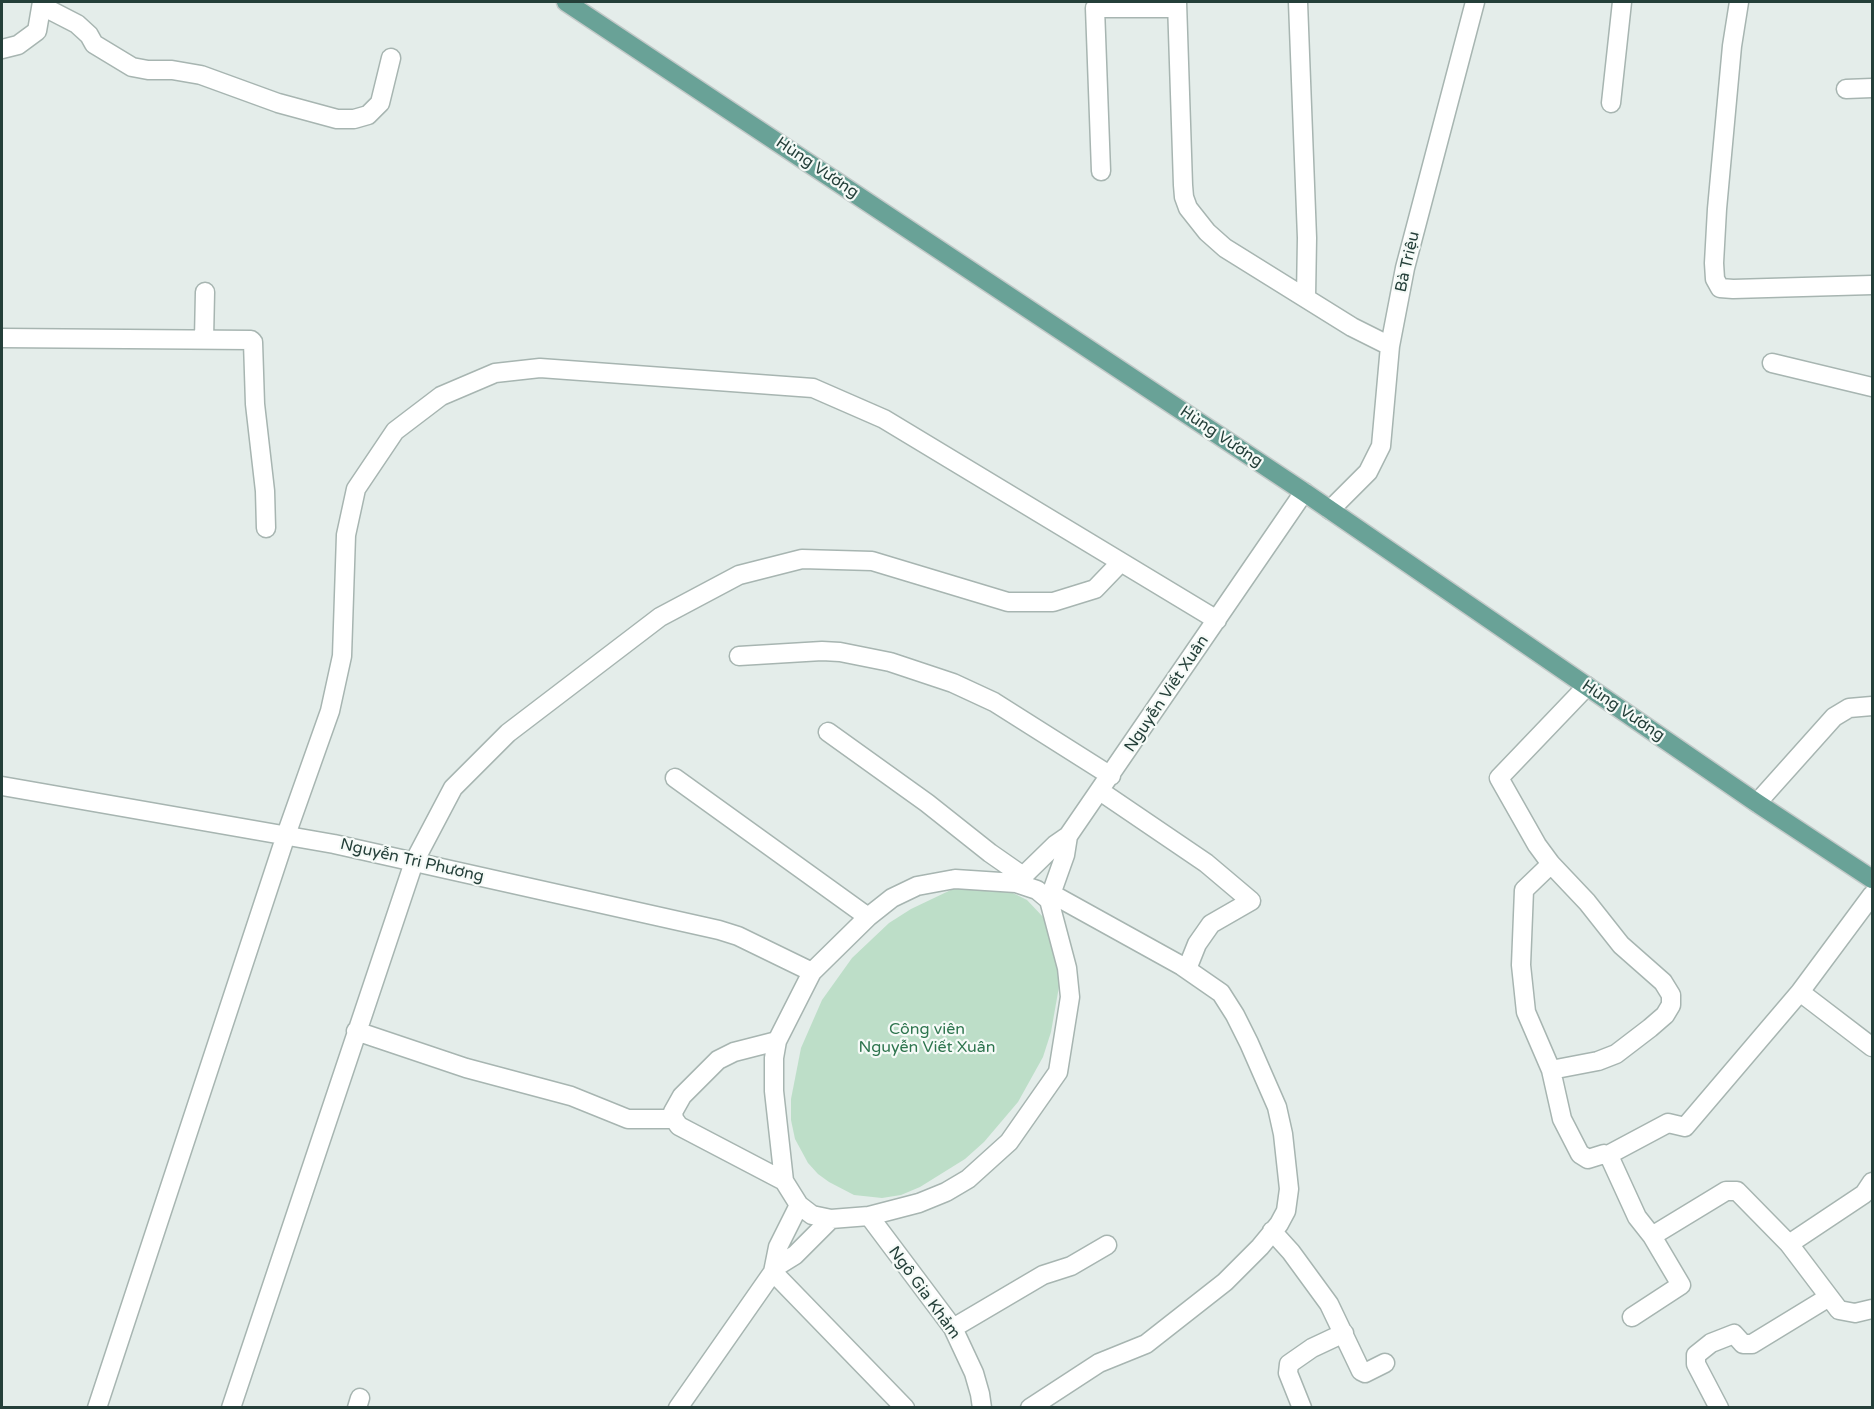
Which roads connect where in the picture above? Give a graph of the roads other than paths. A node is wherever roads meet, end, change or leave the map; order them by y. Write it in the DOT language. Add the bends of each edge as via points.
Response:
graph roads {
  1 [pos="566,2"];
  2 [pos="1298,2"];
  3 [pos="1475,2"];
  4 [pos="1622,2"];
  5 [pos="1739,2"];
  6 [pos="42,4"];
  7 [pos="1095,5"];
  8 [pos="1177,5"];
  9 [pos="2,49"];
  10 [pos="391,58"];
  11 [pos="1872,88"];
  12 [pos="1845,89"];
  13 [pos="1611,103"];
  14 [pos="1101,171"];
  15 [pos="1872,285"];
  16 [pos="205,292"];
  17 [pos="1305,297"];
  18 [pos="2,338"];
  19 [pos="204,339"];
  20 [pos="1390,346"];
  21 [pos="1772,363"];
  22 [pos="1872,387"];
  23 [pos="1304,492"];
  24 [pos="1330,510"];
  25 [pos="266,528"];
  26 [pos="1121,562"];
  27 [pos="1217,620"];
  28 [pos="739,656"];
  29 [pos="1587,686"];
  30 [pos="1872,706"];
  31 [pos="828,732"];
  32 [pos="675,778"];
  33 [pos="1106,784"];
  34 [pos="2,786"];
  35 [pos="1757,803"];
  36 [pos="286,835"];
  37 [pos="1068,836"];
  38 [pos="414,862"];
  39 [pos="1551,864"];
  40 [pos="1019,879"];
  41 [pos="1872,879"];
  42 [pos="1872,895"];
  43 [pos="1050,897"];
  44 [pos="868,917"];
  45 [pos="1187,969"];
  46 [pos="812,972"];
  47 [pos="1800,992"];
  48 [pos="356,1031"];
  49 [pos="777,1041"];
  50 [pos="1872,1047"];
  51 [pos="1551,1070"];
  52 [pos="674,1119"];
  53 [pos="1608,1155"];
  54 [pos="784,1181"];
  55 [pos="1870,1193"];
  56 [pos="799,1205"];
  57 [pos="869,1216"];
  58 [pos="831,1219"];
  59 [pos="1272,1231"];
  60 [pos="1652,1236"];
  61 [pos="1789,1244"];
  62 [pos="1107,1245"];
  63 [pos="773,1270"];
  64 [pos="1829,1297"];
  65 [pos="1872,1309"];
  66 [pos="1632,1317"];
  67 [pos="953,1328"];
  68 [pos="1344,1333"];
  69 [pos="1385,1363"];
  70 [pos="97,1407"];
  71 [pos="231,1407"];
  72 [pos="678,1407"];
  73 [pos="905,1407"];
  74 [pos="982,1407"];
  75 [pos="1030,1407"];
  76 [pos="1302,1407"];
  77 [pos="1719,1407"];
  1 -- 23 [label="main road, Hùng Vương"];
  2 -- 17 [label="street" via="1307,238"];
  3 -- 20 [label="street, Bà Triệu" via="1405,268"];
  4 -- 13 [label="street"];
  5 -- 15 [label="street" via="1717,209 1715,279 1720,288 1733,289"];
  6 -- 9 [label="street" via="37,31 18,45"];
  6 -- 10 [label="street" via="77,24 94,44 132,67 201,75 278,103 337,118 368,116 381,103"];
  7 -- 8 [label="street"];
  7 -- 14 [label="street"];
  8 -- 17 [label="street" via="1183,185 1188,208 1224,248"];
  11 -- 12 [label="street"];
  16 -- 19 [label="street"];
  17 -- 20 [label="street"];
  18 -- 19 [label="street"];
  19 -- 25 [label="street" via="253,342"];
  20 -- 24 [label="street, Bà Triệu" via="1381,446 1368,472"];
  21 -- 22 [label="street"];
  23 -- 24 [label="main road, Hùng Vương"];
  23 -- 27 [label="street, Nguyễn Viết Xuân"];
  24 -- 29 [label="main road, Hùng Vương"];
  26 -- 27 [label="street"];
  26 -- 36 [label="street" via="884,419 813,388 540,368 495,373 441,396 395,432 356,489 346,535 342,656 330,711"];
  26 -- 38 [label="street" via="1095,589 1053,602 1008,602 872,561 802,559 738,575 660,617 508,733 453,788"];
  27 -- 33 [label="street, Nguyễn Viết Xuân"];
  28 -- 33 [label="street" via="840,652 890,662 953,683 994,702"];
  29 -- 35 [label="main road, Hùng Vương"];
  29 -- 39 [label="street" via="1499,778"];
  30 -- 35 [label="street" via="1849,708 1834,717"];
  31 -- 40 [label="street" via="927,803"];
  32 -- 44 [label="street"];
  33 -- 37 [label="street, Nguyễn Viết Xuân"];
  33 -- 45 [label="street" via="1251,901 1211,924"];
  34 -- 36 [label="street, Nguyễn Tri Phương"];
  35 -- 41 [label="main road, Hùng Vương"];
  36 -- 38 [label="street, Nguyễn Tri Phương"];
  36 -- 70 [label="street"];
  37 -- 40 [label="street, Nguyễn Viết Xuân"];
  37 -- 43 [label="street"];
  38 -- 46 [label="street, Nguyễn Tri Phương" via="719,930"];
  38 -- 48 [label="street"];
  39 -- 51 [label="street" via="1524,890 1521,965 1526,1012"];
  39 -- 51 [label="street" via="1621,945 1663,982 1671,995 1671,1005 1665,1015 1616,1054"];
  40 -- 43 [label="street"];
  40 -- 44 [label="street" via="955,879 917,886 892,898"];
  42 -- 47 [label="street"];
  43 -- 45 [label="street"];
  43 -- 57 [label="street" via="1070,998 1058,1072 1009,1142 968,1179 919,1203"];
  44 -- 46 [label="street"];
  45 -- 59 [label="street" via="1214,986 1228,1002 1277,1107 1289,1189 1286,1211"];
  46 -- 49 [label="street"];
  47 -- 50 [label="street"];
  47 -- 53 [label="street" via="1685,1127 1668,1123"];
  48 -- 52 [label="street" via="466,1068 571,1096 628,1119"];
  48 -- 71 [label="street"];
  49 -- 52 [label="street" via="718,1060 682,1096 673,1112"];
  49 -- 54 [label="street" via="774,1091"];
  51 -- 53 [label="street" via="1562,1119 1580,1154 1588,1160"];
  52 -- 54 [label="street" via="688,1132"];
  53 -- 60 [label="street" via="1636,1217"];
  54 -- 56 [label="street"];
  55 -- 61 [label="street"];
  56 -- 58 [label="street" via="812,1215"];
  56 -- 63 [label="street" via="778,1247"];
  57 -- 58 [label="street"];
  57 -- 67 [label="street, Ngô Gia Khảm"];
  58 -- 63 [label="street" via="795,1255"];
  59 -- 68 [label="street" via="1314,1281"];
  59 -- 75 [label="street" via="1225,1282 1154,1339 1099,1363"];
  60 -- 61 [label="street" via="1726,1191 1737,1191"];
  60 -- 66 [label="street" via="1681,1285"];
  61 -- 64 [label="street"];
  62 -- 67 [label="street" via="1071,1266 1043,1275"];
  63 -- 72 [label="street"];
  63 -- 73 [label="street"];
  64 -- 65 [label="street" via="1846,1313"];
  64 -- 77 [label="street" via="1752,1344 1743,1344 1732,1335 1711,1343 1696,1355 1696,1364"];
  67 -- 74 [label="street, Ngô Gia Khảm" via="974,1373"];
  68 -- 69 [label="street" via="1362,1373"];
  68 -- 76 [label="street" via="1289,1364 1288,1373"];
}
